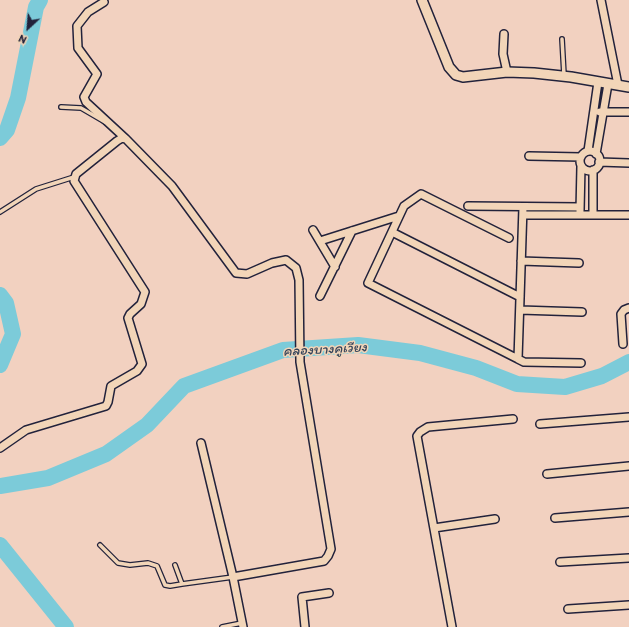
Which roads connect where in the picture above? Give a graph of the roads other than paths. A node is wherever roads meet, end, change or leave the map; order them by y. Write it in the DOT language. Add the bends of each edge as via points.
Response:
graph roads {
  1 [pos="422,0"];
  2 [pos="601,0"];
  3 [pos="104,2"];
  4 [pos="504,34"];
  5 [pos="562,39"];
  6 [pos="507,72"];
  7 [pos="564,76"];
  8 [pos="598,82"];
  9 [pos="613,84"];
  10 [pos="629,87"];
  11 [pos="61,107"];
  12 [pos="594,112"];
  13 [pos="603,112"];
  14 [pos="629,112"];
  15 [pos="110,124"];
  16 [pos="126,139"];
  17 [pos="588,151"];
  18 [pos="596,154"];
  19 [pos="529,156"];
  20 [pos="581,157"];
  21 [pos="599,162"];
  22 [pos="629,163"];
  23 [pos="581,166"];
  24 [pos="593,170"];
  25 [pos="74,177"];
  26 [pos="468,206"];
  27 [pos="523,207"];
  28 [pos="580,207"];
  29 [pos="0,212"];
  30 [pos="580,215"];
  31 [pos="593,215"];
  32 [pos="629,215"];
  33 [pos="399,216"];
  34 [pos="523,216"];
  35 [pos="313,230"];
  36 [pos="352,231"];
  37 [pos="392,232"];
  38 [pos="509,238"];
  39 [pos="320,241"];
  40 [pos="521,261"];
  41 [pos="579,263"];
  42 [pos="335,266"];
  43 [pos="320,296"];
  44 [pos="520,297"];
  45 [pos="629,308"];
  46 [pos="520,310"];
  47 [pos="582,312"];
  48 [pos="623,344"];
  49 [pos="518,358"];
  50 [pos="581,363"];
  51 [pos="629,417"];
  52 [pos="513,419"];
  53 [pos="540,424"];
  54 [pos="201,443"];
  55 [pos="0,448"];
  56 [pos="629,466"];
  57 [pos="547,474"];
  58 [pos="629,512"];
  59 [pos="496,518"];
  60 [pos="555,518"];
  61 [pos="434,528"];
  62 [pos="100,545"];
  63 [pos="629,558"];
  64 [pos="560,562"];
  65 [pos="175,565"];
  66 [pos="233,577"];
  67 [pos="182,584"];
  68 [pos="329,593"];
  69 [pos="629,605"];
  70 [pos="568,609"];
  71 [pos="242,625"];
  72 [pos="222,627"];
  73 [pos="305,627"];
  74 [pos="452,627"];
  1 -- 6 [label="street" via="449,67 456,75 463,77"];
  2 -- 9 [label="street"];
  3 -- 15 [label="street" via="88,12 77,26 77,31 78,48 97,74 84,97 86,102"];
  4 -- 6 [label="street" via="503,54"];
  5 -- 7 [label="lane"];
  6 -- 7 [label="street"];
  7 -- 8 [label="street"];
  8 -- 9 [label="street"];
  8 -- 12 [label="street"];
  9 -- 10 [label="street"];
  9 -- 13 [label="street"];
  11 -- 15 [label="lane" via="81,108"];
  12 -- 13 [label="street"];
  12 -- 17 [label="street"];
  13 -- 14 [label="street"];
  13 -- 18 [label="street"];
  15 -- 16 [label="street"];
  16 -- 25 [label="street" via="117,141"];
  16 -- 66 [label="street" via="172,186 236,273 247,274 281,260 286,260 296,268 301,295 300,362 331,549 324,560"];
  17 -- 18 [label="street"];
  17 -- 20 [label="street"];
  18 -- 21 [label="street"];
  19 -- 20 [label="street"];
  20 -- 23 [label="street"];
  21 -- 22 [label="street"];
  21 -- 24 [label="street"];
  23 -- 24 [label="street" via="586,170"];
  23 -- 28 [label="street"];
  24 -- 31 [label="street"];
  25 -- 29 [label="lane" via="36,190"];
  25 -- 55 [label="street" via="74,181 145,292 141,304 128,318 142,364 137,371 111,386 106,406 26,430"];
  26 -- 27 [label="street"];
  27 -- 28 [label="street"];
  27 -- 34 [label="street"];
  28 -- 30 [label="street"];
  30 -- 31 [label="street"];
  30 -- 34 [label="street"];
  31 -- 32 [label="street"];
  33 -- 36 [label="street"];
  33 -- 37 [label="street"];
  33 -- 38 [label="street" via="404,206 421,194"];
  34 -- 40 [label="street"];
  35 -- 39 [label="street"];
  36 -- 39 [label="street"];
  36 -- 42 [label="street"];
  37 -- 44 [label="street"];
  37 -- 49 [label="street" via="368,283"];
  39 -- 42 [label="street"];
  40 -- 41 [label="street"];
  40 -- 44 [label="street"];
  42 -- 43 [label="street"];
  44 -- 46 [label="street"];
  45 -- 48 [label="street" via="621,314"];
  46 -- 47 [label="street"];
  46 -- 49 [label="street"];
  49 -- 50 [label="street" via="524,362"];
  51 -- 53 [label="street"];
  52 -- 61 [label="street" via="428,427 417,436"];
  54 -- 66 [label="street"];
  56 -- 57 [label="street"];
  58 -- 60 [label="street"];
  59 -- 61 [label="street"];
  61 -- 74 [label="street"];
  62 -- 67 [label="lane" via="118,563 157,566 165,585"];
  63 -- 64 [label="street"];
  65 -- 67 [label="lane"];
  66 -- 67 [label="lane"];
  66 -- 71 [label="street"];
  68 -- 73 [label="street" via="302,597"];
  69 -- 70 [label="street"];
  71 -- 72 [label="lane"];
}
